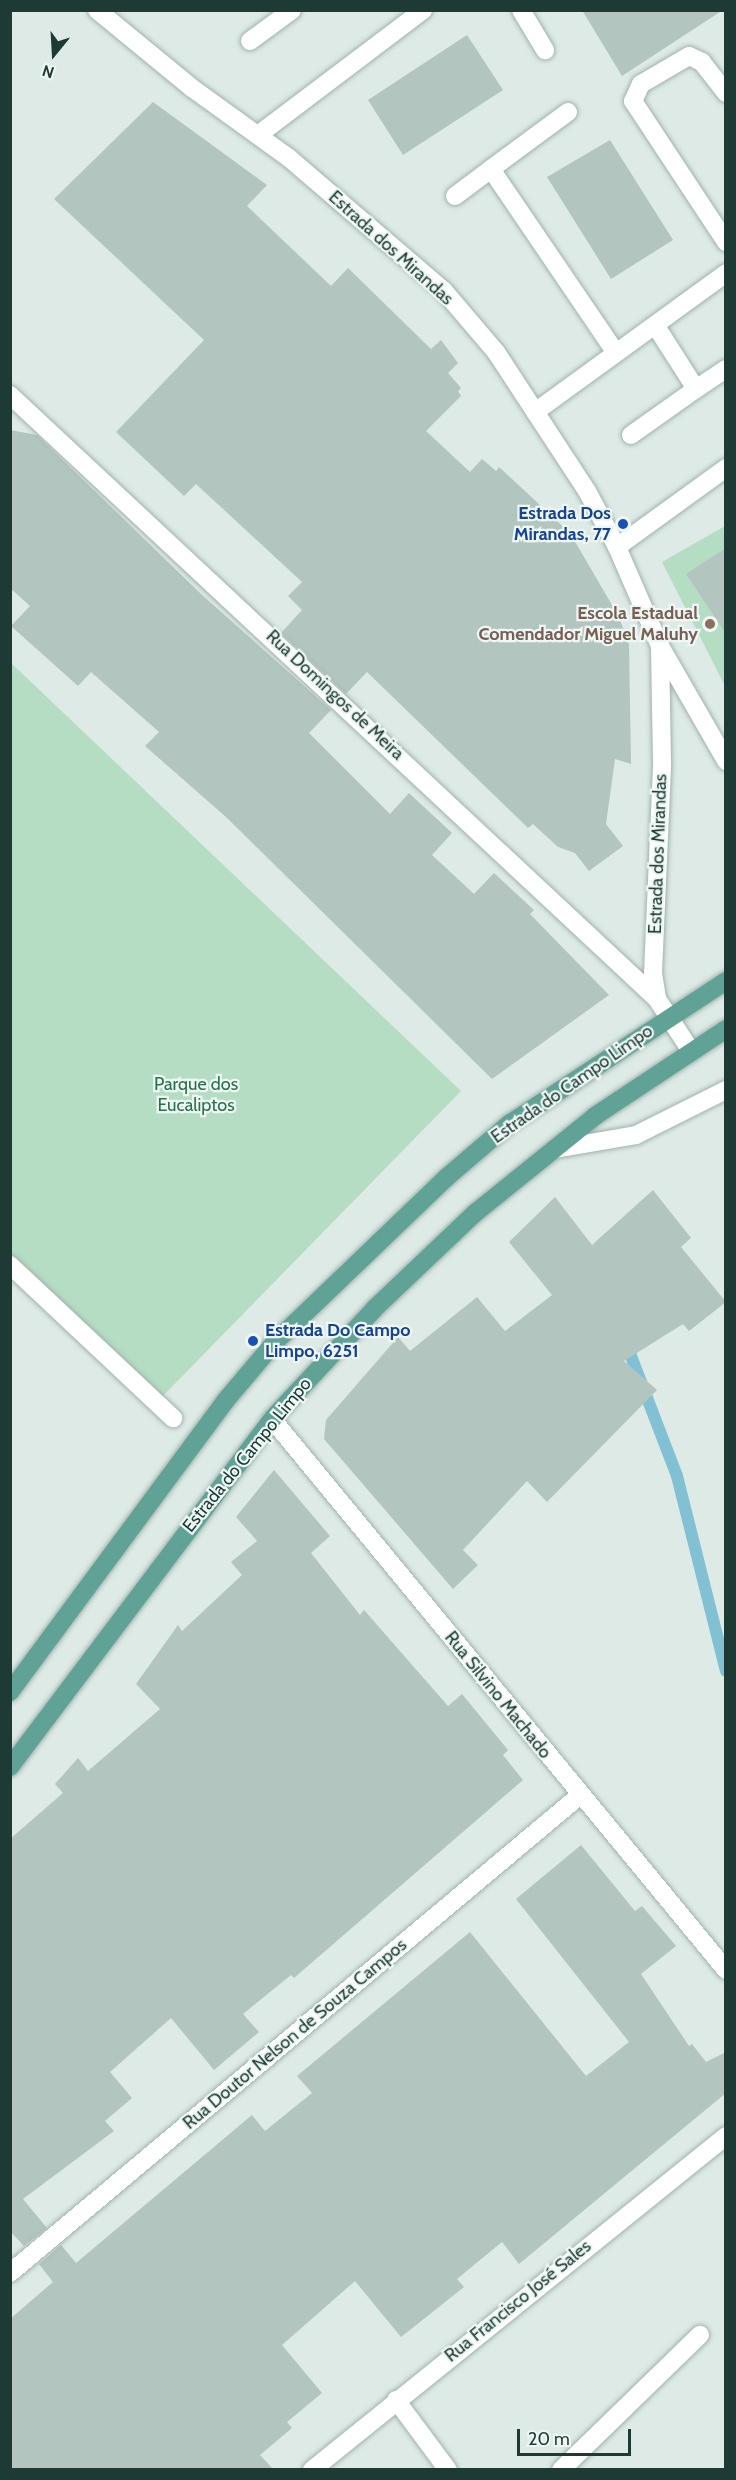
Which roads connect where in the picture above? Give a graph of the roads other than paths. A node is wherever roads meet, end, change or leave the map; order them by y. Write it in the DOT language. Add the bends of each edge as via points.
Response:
graph roads {
  1 [pos="97,10"];
  2 [pos="292,10"];
  3 [pos="423,10"];
  4 [pos="521,10"];
  5 [pos="250,41"];
  6 [pos="545,50"];
  7 [pos="726,93"];
  8 [pos="568,112"];
  9 [pos="258,135"];
  10 [pos="491,169"];
  11 [pos="454,196"];
  12 [pos="726,242"];
  13 [pos="726,273"];
  14 [pos="655,325"];
  15 [pos="616,353"];
  16 [pos="726,369"];
  17 [pos="696,388"];
  18 [pos="10,395"];
  19 [pos="534,412"];
  20 [pos="631,435"];
  21 [pos="726,468"];
  22 [pos="617,547"];
  23 [pos="660,646"];
  24 [pos="726,761"];
  25 [pos="726,981"];
  26 [pos="657,999"];
  27 [pos="669,1017"];
  28 [pos="726,1029"];
  29 [pos="691,1051"];
  30 [pos="726,1090"];
  31 [pos="555,1149"];
  32 [pos="10,1265"];
  33 [pos="173,1418"];
  34 [pos="272,1419"];
  35 [pos="10,1692"];
  36 [pos="10,1767"];
  37 [pos="579,1796"];
  38 [pos="726,1970"];
  39 [pos="726,2136"];
  40 [pos="10,2273"];
  41 [pos="700,2335"];
  42 [pos="396,2400"];
  43 [pos="312,2469"];
  44 [pos="448,2469"];
  45 [pos="561,2469"];
  1 -- 9 [label="street, Estrada dos Mirandas"];
  2 -- 5 [label="street"];
  3 -- 9 [label="street"];
  4 -- 6 [label="street"];
  7 -- 12 [label="street" via="702,62 689,56 641,84 633,101"];
  8 -- 10 [label="street"];
  9 -- 19 [label="street, Estrada dos Mirandas" via="444,291 496,352"];
  10 -- 11 [label="street"];
  10 -- 15 [label="street"];
  13 -- 14 [label="street"];
  14 -- 15 [label="street"];
  14 -- 17 [label="street"];
  15 -- 19 [label="street"];
  16 -- 17 [label="street"];
  17 -- 20 [label="street"];
  18 -- 26 [label="street, Rua Domingos de Meira" via="526,872"];
  19 -- 22 [label="street, Estrada dos Mirandas" via="587,491"];
  21 -- 22 [label="street"];
  22 -- 23 [label="street, Estrada dos Mirandas"];
  23 -- 24 [label="street, Estrada dos Mirandas"];
  23 -- 26 [label="street, Estrada dos Mirandas" via="662,767 653,973"];
  25 -- 27 [label="main road, Estrada do Campo Limpo"];
  26 -- 27 [label="street, Estrada dos Mirandas"];
  27 -- 29 [label="street, Estrada dos Mirandas"];
  27 -- 35 [label="main road, Estrada do Campo Limpo" via="501,1131 447,1177 275,1342 218,1409"];
  28 -- 29 [label="main road, Estrada do Campo Limpo"];
  29 -- 31 [label="main road, Estrada do Campo Limpo" via="595,1116"];
  30 -- 31 [label="street" via="636,1136"];
  31 -- 34 [label="main road, Estrada do Campo Limpo" via="475,1213 375,1308"];
  32 -- 33 [label="street"];
  34 -- 36 [label="main road, Estrada do Campo Limpo"];
  34 -- 37 [label="street, Rua Silvino Machado"];
  37 -- 38 [label="street, Rua Silvino Machado"];
  37 -- 40 [label="street, Rua Doutor Nelson de Souza Campos"];
  39 -- 42 [label="street, Rua Francisco José Sales"];
  41 -- 45 [label="street"];
  42 -- 43 [label="street, Rua Francisco José Sales"];
  42 -- 44 [label="street"];
}
